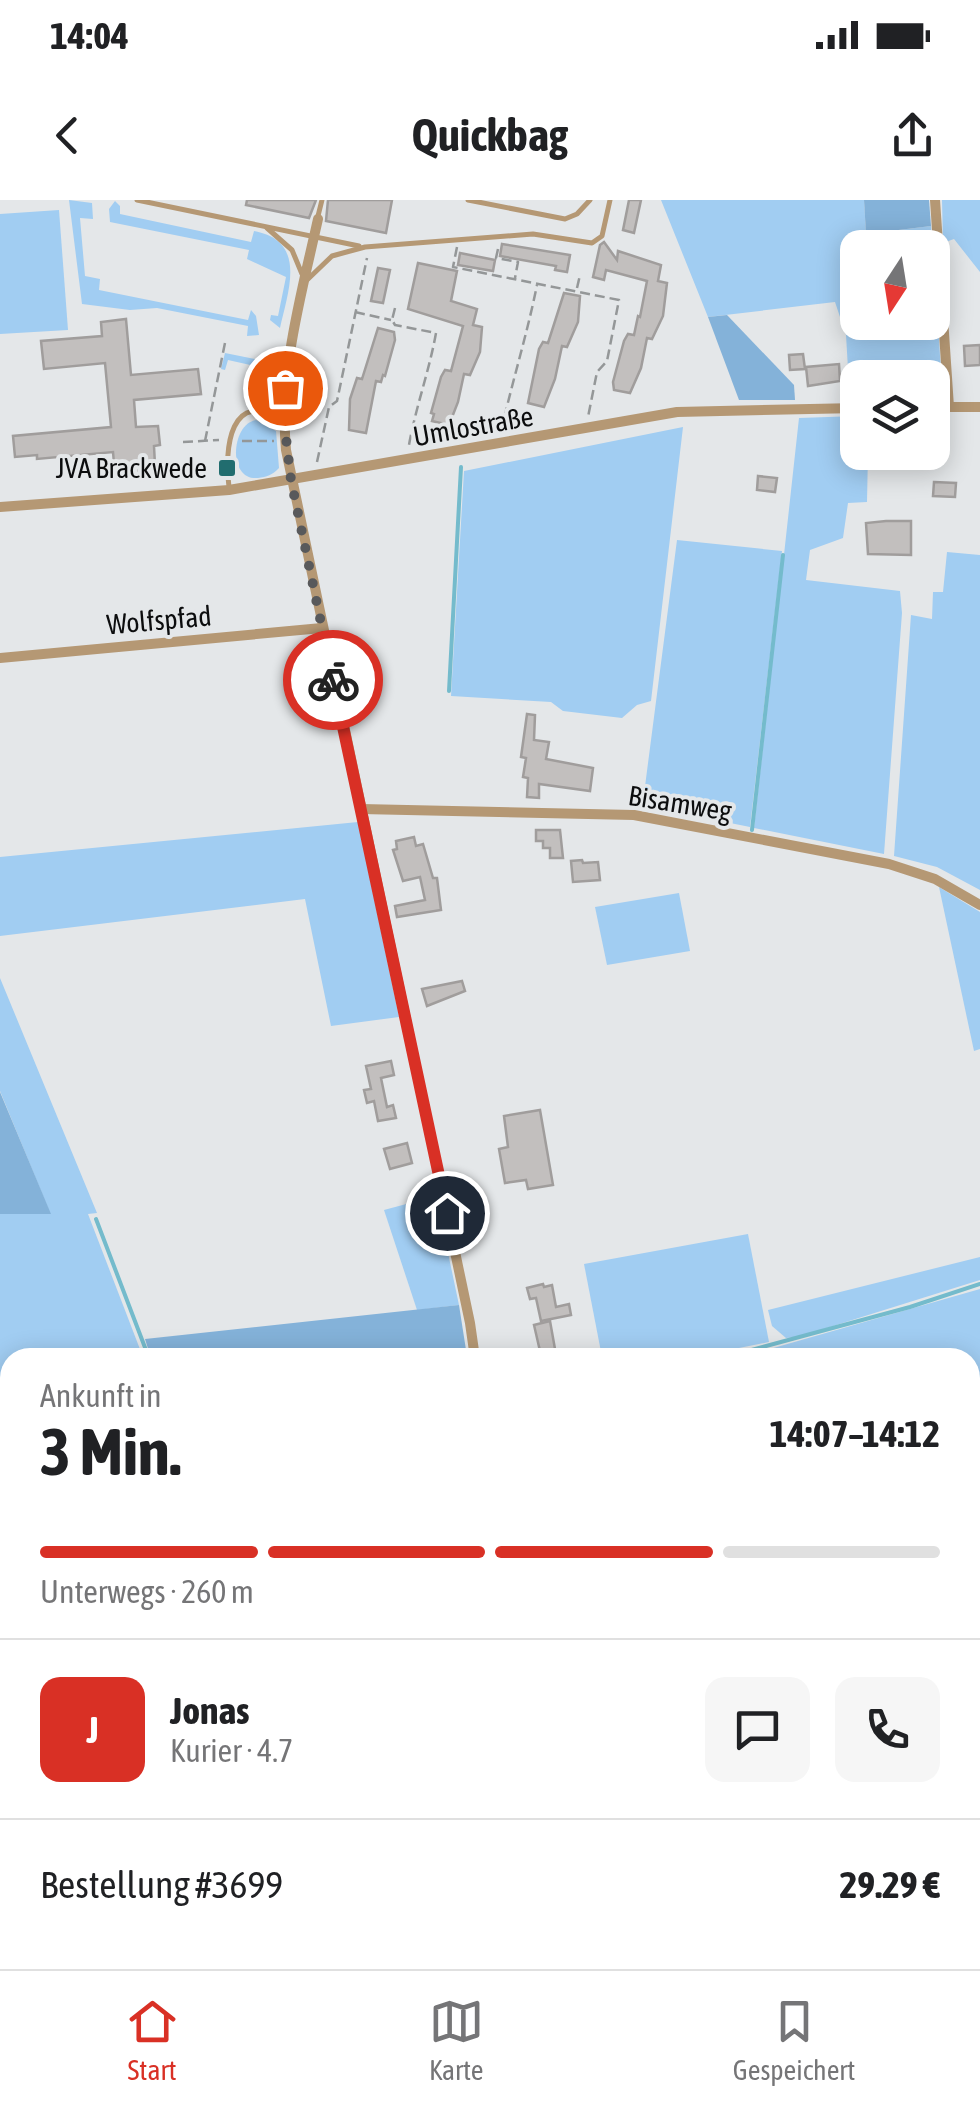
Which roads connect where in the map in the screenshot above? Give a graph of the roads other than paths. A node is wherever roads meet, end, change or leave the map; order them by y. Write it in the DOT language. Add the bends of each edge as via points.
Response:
graph roads {
  1 [pos="137,200"];
  2 [pos="322,200"];
  3 [pos="468,200"];
  4 [pos="590,200"];
  5 [pos="610,200"];
  6 [pos="935,200"];
  7 [pos="318,220"];
  8 [pos="266,227"];
  9 [pos="314,237"];
  10 [pos="365,247"];
  11 [pos="303,287"];
  12 [pos="945,360"];
  13 [pos="950,406"];
  14 [pos="980,406"];
  15 [pos="840,408"];
  16 [pos="284,421"];
  17 [pos="291,480"];
  18 [pos="229,490"];
  19 [pos="0,507"];
  20 [pos="322,628"];
  21 [pos="0,658"];
  22 [pos="361,810"];
  23 [pos="980,904"];
  24 [pos="473,1348"];
  1 -- 8 [label="lane"];
  2 -- 7 [label="lane"];
  3 -- 4 [label="lane" via="565,219"];
  5 -- 10 [label="lane" via="599,241 592,243 544,234"];
  6 -- 12 [label="street"];
  7 -- 9 [label="street"];
  8 -- 9 [label="lane"];
  8 -- 11 [label="lane" via="292,250"];
  9 -- 10 [label="lane"];
  9 -- 11 [label="street"];
  10 -- 11 [label="lane" via="332,256"];
  11 -- 16 [label="street"];
  13 -- 14 [label="street"];
  15 -- 17 [label="street, Umlostraße" via="677,412"];
  16 -- 17 [label="street"];
  16 -- 18 [label="lane" via="261,410 239,418 230,436"];
  17 -- 18 [label="street, Umlostraße"];
  17 -- 20 [label="street"];
  18 -- 19 [label="street, Umlostraße"];
  20 -- 21 [label="street, Wolfspfad"];
  20 -- 22 [label="street"];
  22 -- 23 [label="street, Bisamweg" via="634,815 888,864"];
  22 -- 24 [label="street"];
}
